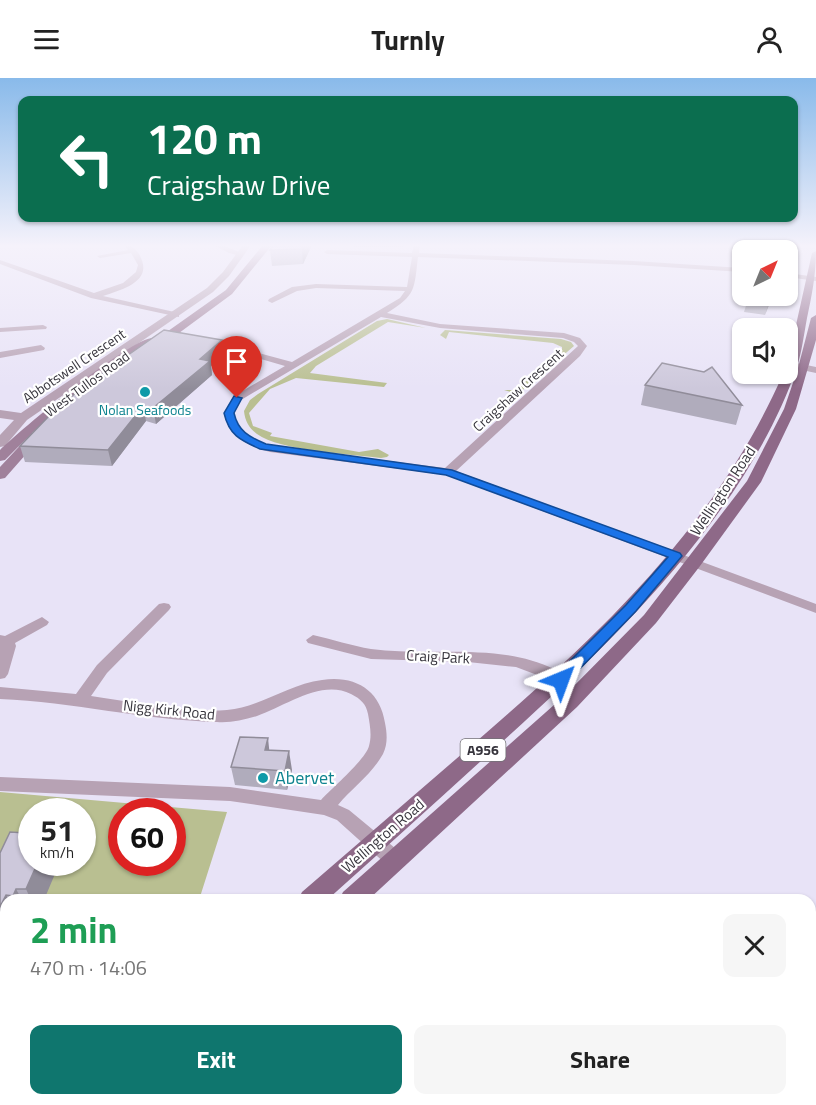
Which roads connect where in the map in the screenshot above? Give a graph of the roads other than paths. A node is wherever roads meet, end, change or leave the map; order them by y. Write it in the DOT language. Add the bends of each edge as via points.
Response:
graph roads {
  1 [pos="86,293"];
  2 [pos="102,293"];
  3 [pos="206,293"];
  4 [pos="216,293"];
  5 [pos="228,293"];
  6 [pos="289,293"];
  7 [pos="408,293"];
  8 [pos="812,293"];
  9 [pos="94,296"];
  10 [pos="272,301"];
  11 [pos="380,314"];
  12 [pos="176,315"];
  13 [pos="816,318"];
  14 [pos="44,327"];
  15 [pos="0,330"];
  16 [pos="198,338"];
  17 [pos="41,348"];
  18 [pos="0,355"];
  19 [pos="293,365"];
  20 [pos="804,368"];
  21 [pos="0,414"];
  22 [pos="23,417"];
  23 [pos="0,443"];
  24 [pos="0,457"];
  25 [pos="448,472"];
  26 [pos="0,476"];
  27 [pos="685,560"];
  28 [pos="164,607"];
  29 [pos="816,609"];
  30 [pos="42,622"];
  31 [pos="313,639"];
  32 [pos="3,641"];
  33 [pos="0,674"];
  34 [pos="561,680"];
  35 [pos="0,693"];
  36 [pos="80,700"];
  37 [pos="0,784"];
  38 [pos="325,808"];
  39 [pos="376,843"];
  40 [pos="394,859"];
  41 [pos="317,894"];
  42 [pos="357,894"];
  1 -- 9 [label="street"];
  2 -- 9 [label="street"];
  3 -- 12 [label="street, Abbotswell Crescent"];
  4 -- 24 [label="main road, West Tullos Road" via="72,393"];
  5 -- 26 [label="main road, West Tullos Road" via="82,396 34,438"];
  6 -- 10 [label="street"];
  7 -- 11 [label="street"];
  8 -- 20 [label="main road, Wellington Road / A956"];
  9 -- 12 [label="street"];
  11 -- 19 [label="street"];
  11 -- 25 [label="street, Craigshaw Crescent" via="440,326 564,336 583,346"];
  12 -- 22 [label="street, Abbotswell Crescent"];
  13 -- 20 [label="main road, Wellington Road / A956"];
  14 -- 15 [label="street"];
  16 -- 19 [label="street"];
  17 -- 18 [label="street"];
  19 -- 25 [label="street" via="244,393 232,405 229,420 240,435 270,449"];
  20 -- 27 [label="main road, Wellington Road / A956" via="773,410"];
  20 -- 27 [label="main road, Wellington Road / A956" via="790,410 754,482"];
  21 -- 22 [label="street"];
  22 -- 23 [label="street, Abbotswell Crescent"];
  25 -- 27 [label="street"];
  27 -- 29 [label="street"];
  27 -- 34 [label="main road, Wellington Road / A956" via="631,608"];
  27 -- 40 [label="main road, Wellington Road / A956" via="650,619 586,687"];
  28 -- 36 [label="street" via="102,669"];
  30 -- 32 [label="street"];
  31 -- 34 [label="street, Craig Park" via="372,654 529,664"];
  32 -- 33 [label="street" via="8,651"];
  34 -- 39 [label="main road, Wellington Road / A956"];
  35 -- 36 [label="street, Nigg Kirk Road"];
  36 -- 38 [label="street, Nigg Kirk Road" via="215,716 251,711 321,685 357,690 374,705 380,729 375,756"];
  37 -- 38 [label="street" via="230,794"];
  38 -- 39 [label="street" via="342,815"];
  39 -- 40 [label="street"];
  39 -- 41 [label="main road, Wellington Road / A956"];
  40 -- 42 [label="main road, Wellington Road / A956"];
}
